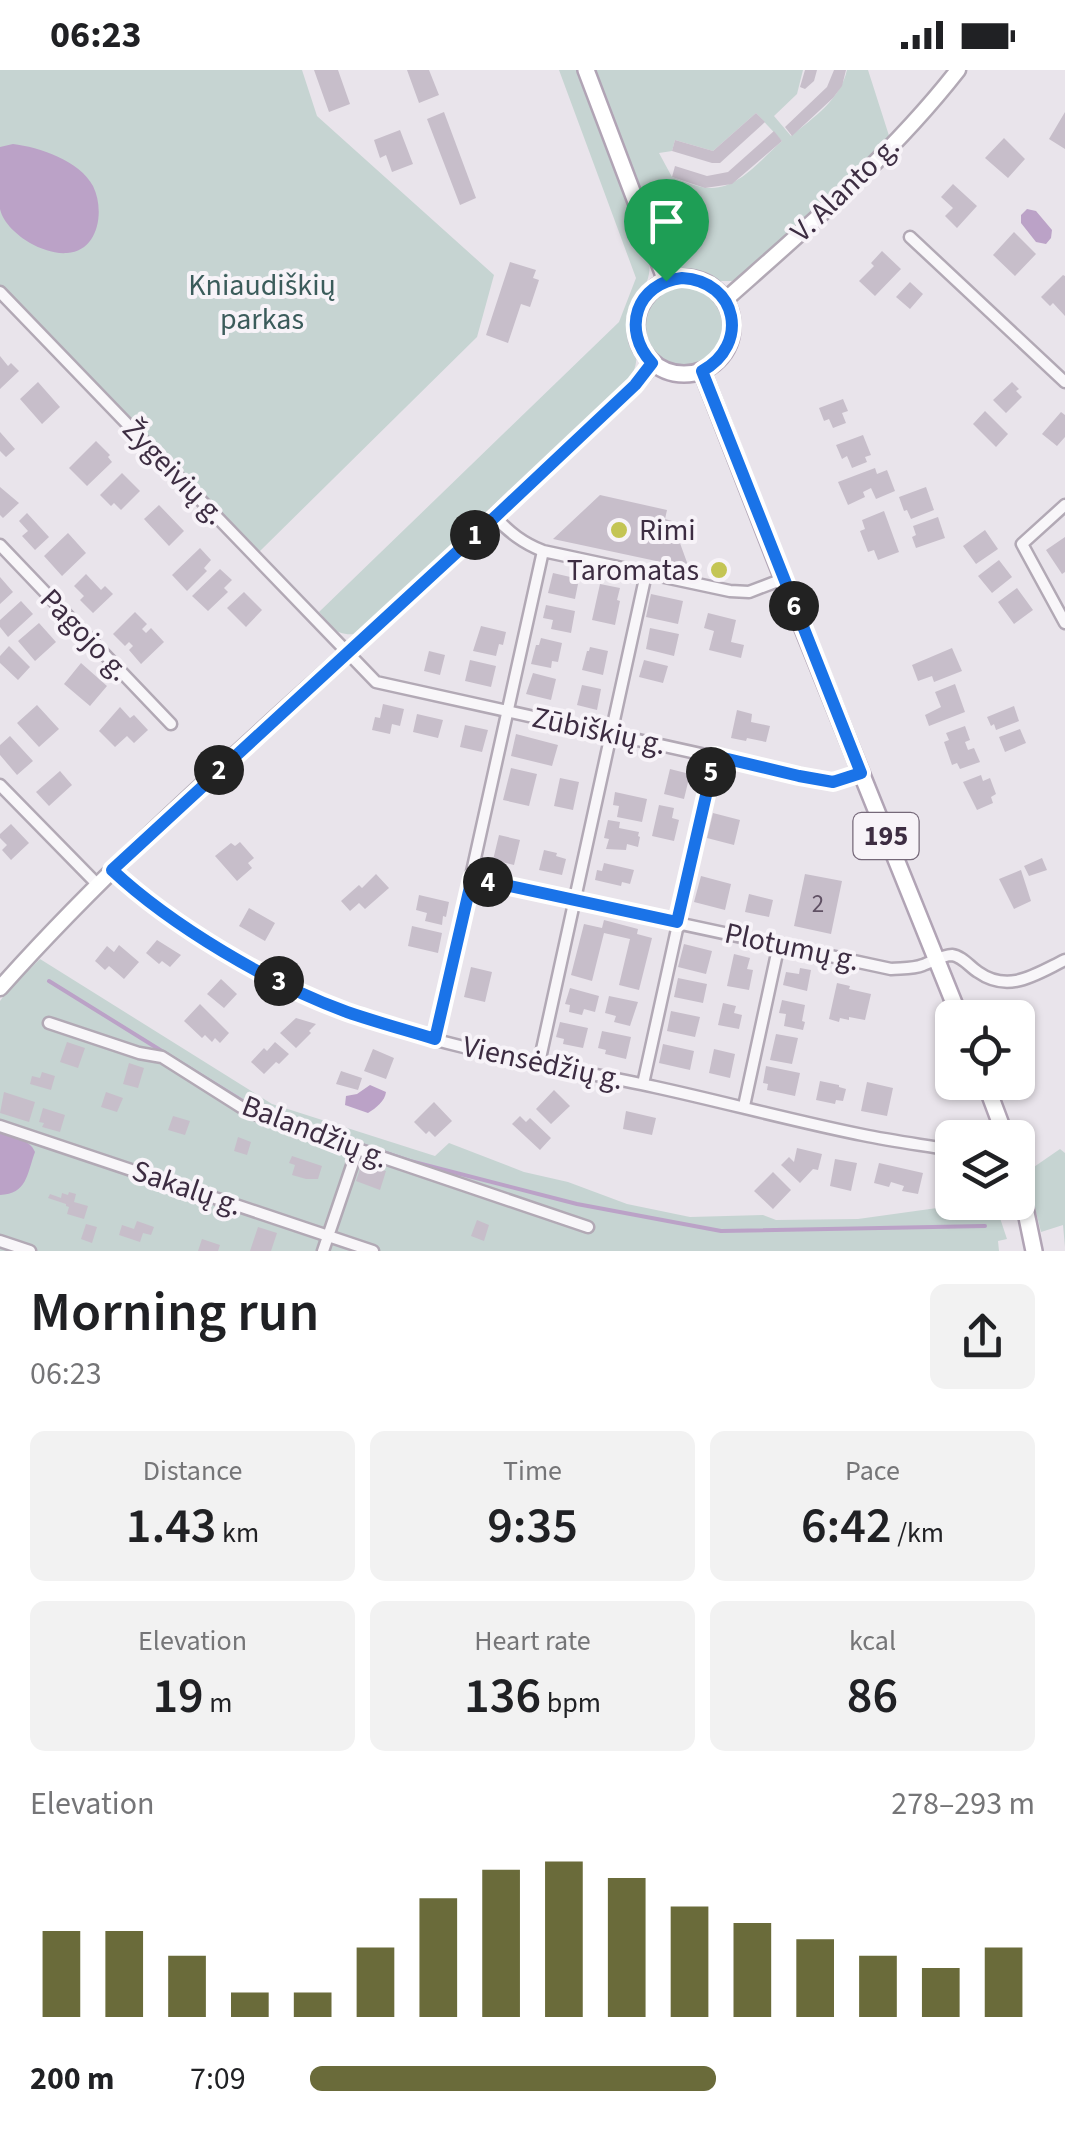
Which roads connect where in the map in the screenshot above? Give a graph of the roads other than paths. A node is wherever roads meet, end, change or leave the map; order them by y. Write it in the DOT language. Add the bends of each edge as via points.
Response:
graph roads {
  1 [pos="586,70"];
  2 [pos="958,70"];
  3 [pos="910,236"];
  4 [pos="666,281"];
  5 [pos="0,292"];
  6 [pos="725,300"];
  7 [pos="652,363"];
  8 [pos="702,371"];
  9 [pos="1065,382"];
  10 [pos="1065,506"];
  11 [pos="495,517"];
  12 [pos="0,545"];
  13 [pos="543,550"];
  14 [pos="646,574"];
  15 [pos="783,579"];
  16 [pos="1065,623"];
  17 [pos="348,652"];
  18 [pos="509,712"];
  19 [pos="170,724"];
  20 [pos="611,734"];
  21 [pos="715,756"];
  22 [pos="861,773"];
  23 [pos="0,784"];
  24 [pos="112,870"];
  25 [pos="472,878"];
  26 [pos="97,884"];
  27 [pos="574,900"];
  28 [pos="677,922"];
  29 [pos="779,944"];
  30 [pos="936,959"];
  31 [pos="1065,960"];
  32 [pos="0,988"];
  33 [pos="953,1000"];
  34 [pos="49,1023"];
  35 [pos="435,1039"];
  36 [pos="539,1063"];
  37 [pos="642,1084"];
  38 [pos="744,1106"];
  39 [pos="0,1126"];
  40 [pos="935,1147"];
  41 [pos="357,1151"];
  42 [pos="1028,1220"];
  43 [pos="588,1227"];
  44 [pos="328,1236"];
  45 [pos="0,1241"];
  46 [pos="30,1251"];
  47 [pos="323,1251"];
  48 [pos="373,1251"];
  49 [pos="1034,1251"];
  1 -- 4 [label="main road"];
  2 -- 6 [label="main road, V. Alanto g." via="892,145"];
  3 -- 9 [label="street"];
  4 -- 6 [label="main road" via="699,280"];
  4 -- 7 [label="main road" via="646,296 636,318 638,343"];
  5 -- 17 [label="street, Žygeivių g."];
  6 -- 8 [label="main road" via="730,341"];
  7 -- 8 [label="main road" via="676,374"];
  7 -- 11 [label="main road"];
  8 -- 15 [label="main road, 195"];
  10 -- 16 [label="street" via="1022,544"];
  11 -- 13 [label="street"];
  11 -- 17 [label="main road"];
  12 -- 19 [label="street, Pagojo g."];
  13 -- 14 [label="street"];
  13 -- 18 [label="street"];
  14 -- 15 [label="street" via="749,592"];
  14 -- 20 [label="street"];
  15 -- 22 [label="main road, 195"];
  17 -- 18 [label="street, Zūbiškių g." via="376,682"];
  17 -- 24 [label="main road"];
  18 -- 20 [label="street, Zūbiškių g."];
  18 -- 25 [label="street"];
  20 -- 21 [label="street, Zūbiškių g."];
  20 -- 27 [label="street"];
  21 -- 22 [label="street, Zūbiškių g." via="833,782"];
  21 -- 28 [label="street"];
  22 -- 30 [label="main road, 195"];
  23 -- 26 [label="street"];
  24 -- 26 [label="main road"];
  24 -- 35 [label="street, Viensėdžių g." via="192,932 261,973 345,1011"];
  25 -- 27 [label="street, Plotumų g."];
  25 -- 35 [label="street"];
  26 -- 32 [label="main road"];
  27 -- 28 [label="street, Plotumų g."];
  27 -- 36 [label="street"];
  28 -- 29 [label="street, Plotumų g."];
  28 -- 37 [label="street"];
  29 -- 30 [label="street, Plotumų g." via="892,968"];
  29 -- 38 [label="street"];
  30 -- 31 [label="street" via="960,957 1003,982 1031,978"];
  30 -- 33 [label="main road, 195"];
  34 -- 41 [label="street, Balandžių g." via="162,1057 250,1112"];
  35 -- 36 [label="street, Viensėdžių g."];
  36 -- 37 [label="street, Viensėdžių g."];
  37 -- 38 [label="street, Viensėdžių g."];
  38 -- 40 [label="street, Viensėdžių g."];
  39 -- 44 [label="street, Sakalų g."];
  41 -- 43 [label="street, Balandžių g."];
  41 -- 44 [label="street"];
  42 -- 49 [label="main road"];
  44 -- 47 [label="street"];
  44 -- 48 [label="street, Sakalų g."];
  45 -- 46 [label="street"];
}
